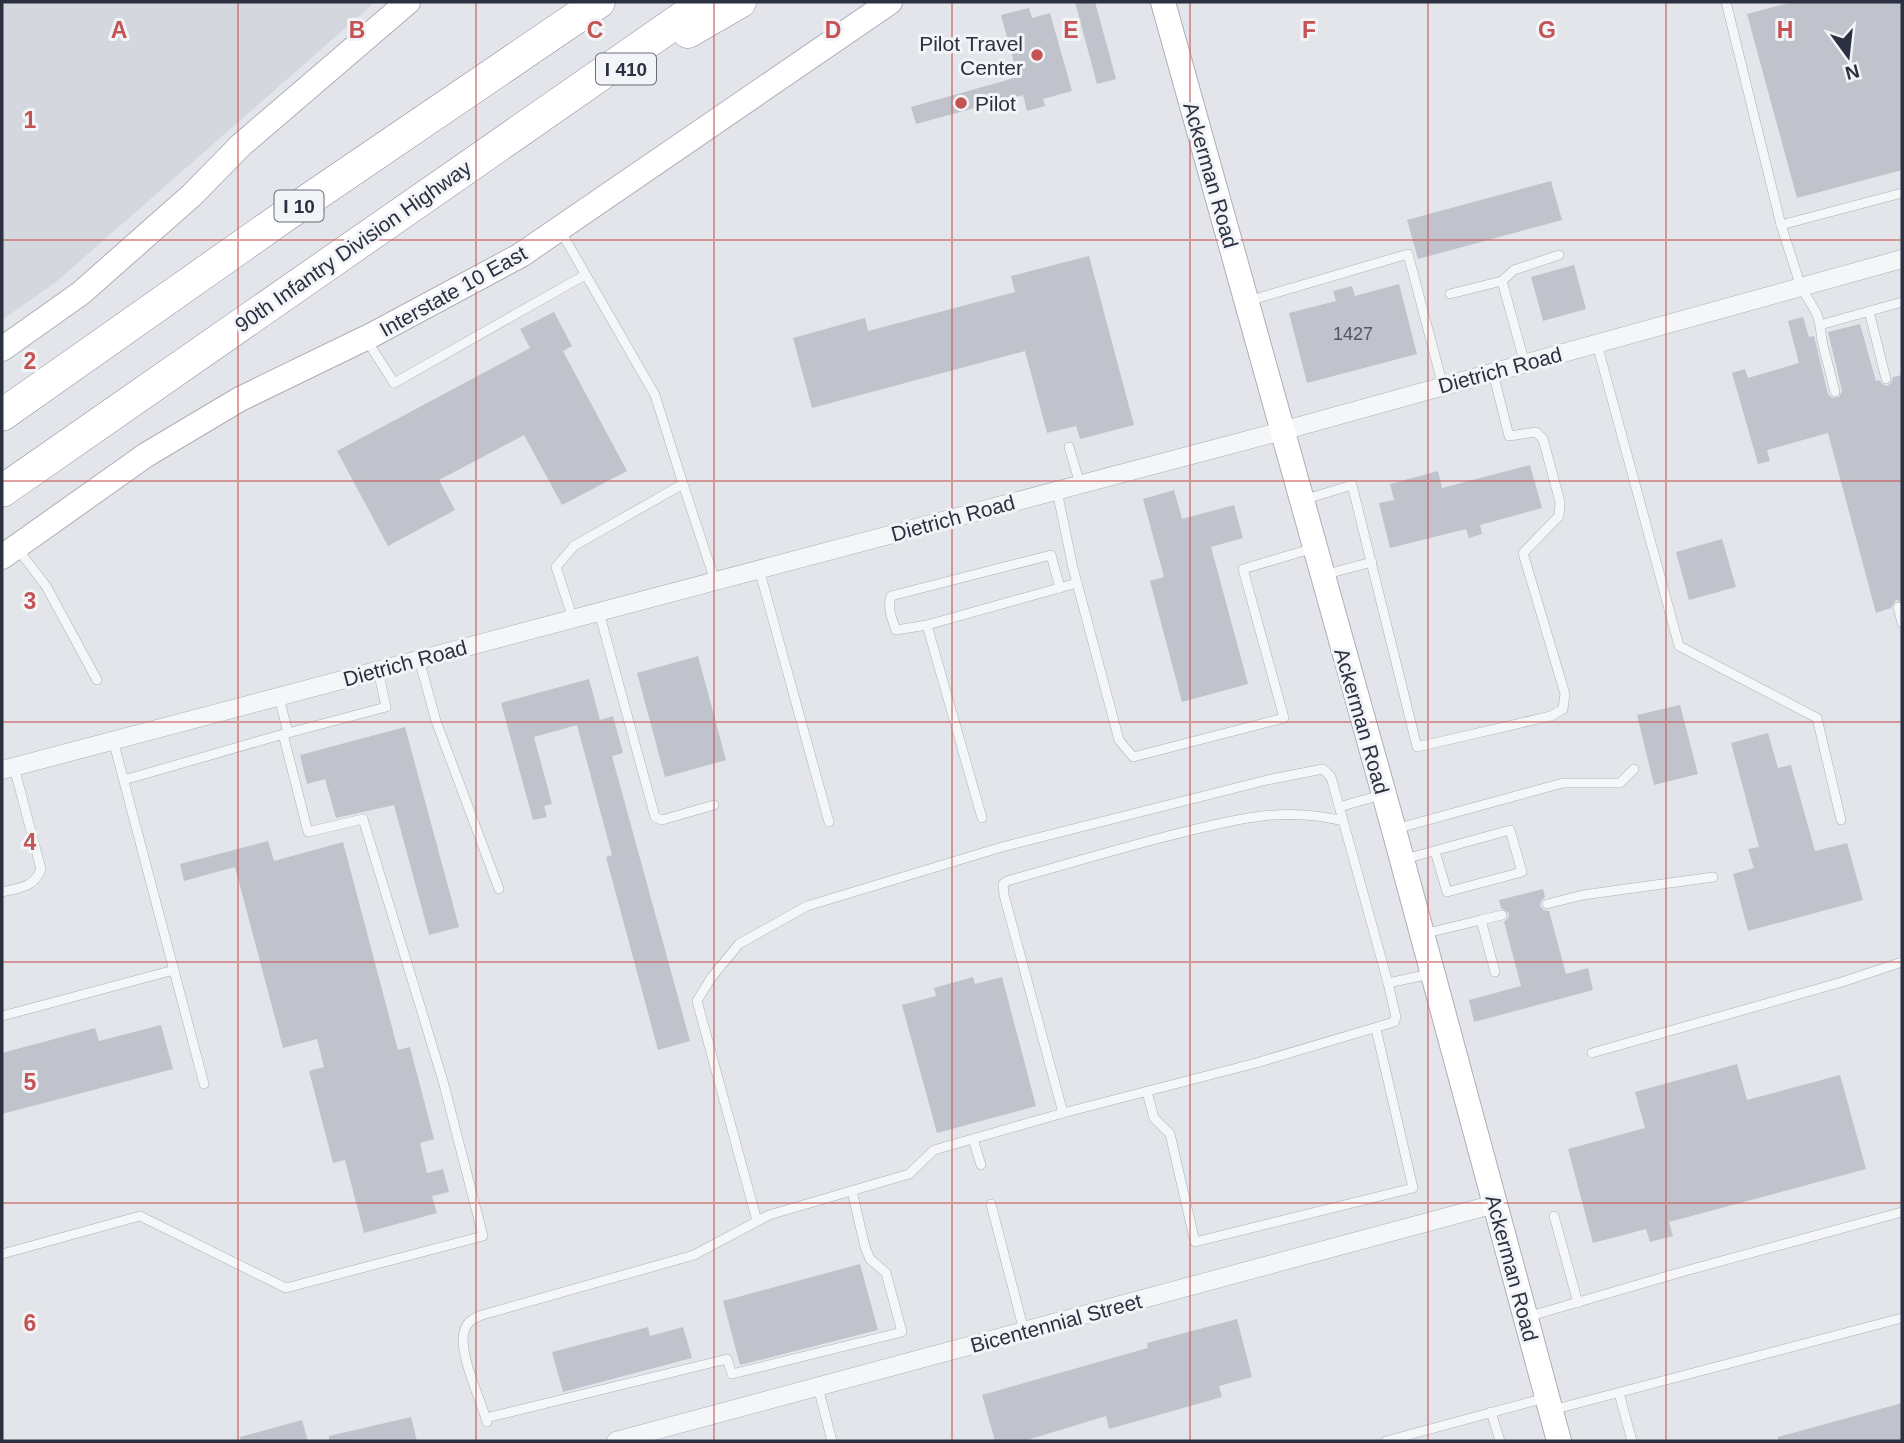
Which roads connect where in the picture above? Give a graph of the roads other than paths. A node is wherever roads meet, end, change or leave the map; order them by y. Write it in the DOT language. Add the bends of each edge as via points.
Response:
graph roads {
  1 [pos="408,2"];
  2 [pos="599,2"];
  3 [pos="705,2"];
  4 [pos="740,2"];
  5 [pos="890,2"];
  6 [pos="1163,2"];
  7 [pos="1726,2"];
  8 [pos="512,135"];
  9 [pos="1902,193"];
  10 [pos="1781,225"];
  11 [pos="559,229"];
  12 [pos="1559,255"];
  13 [pos="334,258"];
  14 [pos="1902,259"];
  15 [pos="585,275"];
  16 [pos="1502,281"];
  17 [pos="1801,287"];
  18 [pos="1450,294"];
  19 [pos="1246,301"];
  20 [pos="1902,302"];
  21 [pos="1869,311"];
  22 [pos="1820,325"];
  23 [pos="365,338"];
  24 [pos="1597,344"];
  25 [pos="2,349"];
  26 [pos="1525,364"];
  27 [pos="1493,373"];
  28 [pos="1886,379"];
  29 [pos="1443,386"];
  30 [pos="1835,392"];
  31 [pos="2,415"];
  32 [pos="1282,431"];
  33 [pos="1069,447"];
  34 [pos="683,484"];
  35 [pos="1080,485"];
  36 [pos="2,491"];
  37 [pos="1057,491"];
  38 [pos="1301,500"];
  39 [pos="2,513"];
  40 [pos="1314,548"];
  41 [pos="9,552"];
  42 [pos="1372,562"];
  43 [pos="759,569"];
  44 [pos="1322,576"];
  45 [pos="715,581"];
  46 [pos="1077,583"];
  47 [pos="1060,588"];
  48 [pos="1898,607"];
  49 [pos="598,612"];
  50 [pos="573,619"];
  51 [pos="1902,623"];
  52 [pos="927,625"];
  53 [pos="419,659"];
  54 [pos="378,670"];
  55 [pos="97,680"];
  56 [pos="279,696"];
  57 [pos="286,733"];
  58 [pos="113,740"];
  59 [pos="8,768"];
  60 [pos="1634,769"];
  61 [pos="124,780"];
  62 [pos="1382,795"];
  63 [pos="714,805"];
  64 [pos="1339,807"];
  65 [pos="982,818"];
  66 [pos="1841,820"];
  67 [pos="1343,821"];
  68 [pos="830,822"];
  69 [pos="1394,830"];
  70 [pos="1435,851"];
  71 [pos="1400,861"];
  72 [pos="1713,877"];
  73 [pos="499,889"];
  74 [pos="2,892"];
  75 [pos="1547,904"];
  76 [pos="1503,915"];
  77 [pos="1481,920"];
  78 [pos="1421,935"];
  79 [pos="1902,962"];
  80 [pos="174,970"];
  81 [pos="1495,972"];
  82 [pos="1431,973"];
  83 [pos="1388,983"];
  84 [pos="2,1016"];
  85 [pos="1376,1029"];
  86 [pos="1592,1053"];
  87 [pos="204,1084"];
  88 [pos="1147,1092"];
  89 [pos="1063,1113"];
  90 [pos="973,1139"];
  91 [pos="981,1164"];
  92 [pos="852,1191"];
  93 [pos="991,1204"];
  94 [pos="1495,1204"];
  95 [pos="1902,1212"];
  96 [pos="1555,1216"];
  97 [pos="757,1221"];
  98 [pos="2,1254"];
  99 [pos="1578,1303"];
  100 [pos="1525,1318"];
  101 [pos="1902,1318"];
  102 [pos="1024,1331"];
  103 [pos="818,1387"];
  104 [pos="1619,1393"];
  105 [pos="1549,1404"];
  106 [pos="1491,1412"];
  107 [pos="666,1435"];
  108 [pos="617,1441"];
  109 [pos="832,1441"];
  110 [pos="1386,1441"];
  111 [pos="1500,1441"];
  112 [pos="1559,1441"];
  113 [pos="1632,1441"];
  1 -- 25 [label="main road" via="251,136 192,195 80,293"];
  2 -- 31 [label="highway, I 10"];
  3 -- 8 [label="highway, 90th Infantry Division Highway"];
  4 -- 8 [label="highway, I 410"];
  5 -- 11 [label="main road, Interstate 10 East"];
  6 -- 19 [label="main road, Ackerman Road"];
  7 -- 10 [label="lane"];
  8 -- 13 [label="highway, 90th Infantry Division Highway"];
  9 -- 10 [label="lane"];
  10 -- 17 [label="lane"];
  11 -- 15 [label="lane"];
  11 -- 23 [label="main road, Interstate 10 East" via="521,255"];
  12 -- 16 [label="lane" via="1514,270"];
  13 -- 36 [label="highway, 90th Infantry Division Highway"];
  13 -- 39 [label="highway"];
  14 -- 17 [label="street, Dietrich Road"];
  15 -- 23 [label="lane" via="394,383"];
  15 -- 34 [label="lane" via="655,395"];
  16 -- 18 [label="lane"];
  16 -- 26 [label="lane"];
  17 -- 22 [label="lane"];
  17 -- 24 [label="street, Dietrich Road"];
  19 -- 29 [label="lane" via="1408,254"];
  19 -- 32 [label="main road, Ackerman Road"];
  20 -- 21 [label="lane"];
  21 -- 22 [label="lane"];
  21 -- 28 [label="lane"];
  22 -- 30 [label="lane"];
  23 -- 41 [label="main road, Interstate 10 East" via="240,399 146,456"];
  24 -- 26 [label="street, Dietrich Road"];
  24 -- 66 [label="lane" via="1679,646 1817,718"];
  26 -- 27 [label="street, Dietrich Road"];
  27 -- 29 [label="street, Dietrich Road"];
  27 -- 42 [label="lane" via="1509,436 1536,432 1543,439 1560,502 1559,516 1523,553 1565,694 1563,709 1551,716 1417,747"];
  29 -- 32 [label="street, Dietrich Road"];
  32 -- 35 [label="street, Dietrich Road"];
  32 -- 38 [label="main road, Ackerman Road"];
  33 -- 35 [label="lane"];
  34 -- 45 [label="lane"];
  34 -- 50 [label="lane" via="574,546 556,567"];
  35 -- 37 [label="street, Dietrich Road"];
  37 -- 43 [label="street, Dietrich Road"];
  37 -- 46 [label="lane"];
  38 -- 40 [label="main road, Ackerman Road"];
  38 -- 42 [label="lane" via="1352,485"];
  40 -- 44 [label="main road, Ackerman Road"];
  40 -- 46 [label="lane" via="1243,569 1284,718 1133,757 1119,740"];
  41 -- 55 [label="lane" via="46,586"];
  42 -- 44 [label="lane"];
  43 -- 45 [label="street, Dietrich Road"];
  43 -- 68 [label="lane"];
  44 -- 62 [label="main road, Ackerman Road"];
  45 -- 49 [label="street, Dietrich Road"];
  46 -- 47 [label="lane"];
  47 -- 52 [label="lane"];
  47 -- 52 [label="lane" via="1051,555 891,596 890,614 896,630"];
  48 -- 51 [label="lane"];
  49 -- 50 [label="street, Dietrich Road"];
  49 -- 63 [label="lane" via="655,817 662,820"];
  50 -- 53 [label="street, Dietrich Road"];
  52 -- 65 [label="lane"];
  53 -- 54 [label="street, Dietrich Road"];
  53 -- 73 [label="lane" via="436,721"];
  54 -- 56 [label="street, Dietrich Road"];
  54 -- 57 [label="lane" via="386,707"];
  56 -- 57 [label="lane"];
  56 -- 58 [label="street, Dietrich Road"];
  57 -- 61 [label="lane"];
  57 -- 98 [label="lane" via="308,832 363,819 443,1081 483,1236 286,1288 140,1216"];
  58 -- 59 [label="street, Dietrich Road"];
  58 -- 61 [label="lane"];
  59 -- 74 [label="lane" via="41,869 29,886"];
  60 -- 69 [label="lane" via="1620,783 1563,783"];
  61 -- 80 [label="lane"];
  62 -- 64 [label="lane"];
  62 -- 69 [label="main road, Ackerman Road"];
  64 -- 67 [label="lane"];
  64 -- 97 [label="lane" via="1331,777 1324,769 1307,771 1002,847 807,905 739,944 697,1001"];
  67 -- 83 [label="lane"];
  67 -- 89 [label="lane" via="1293,813 1264,814 1124,847 1003,884"];
  69 -- 71 [label="main road, Ackerman Road"];
  70 -- 70 [label="lane" via="1510,830 1522,872 1447,892"];
  70 -- 71 [label="lane"];
  71 -- 78 [label="main road, Ackerman Road"];
  72 -- 75 [label="lane"];
  76 -- 77 [label="lane"];
  77 -- 78 [label="lane"];
  77 -- 81 [label="lane"];
  78 -- 82 [label="main road, Ackerman Road"];
  79 -- 86 [label="lane"];
  80 -- 84 [label="lane"];
  80 -- 87 [label="lane"];
  82 -- 83 [label="lane"];
  82 -- 94 [label="main road, Ackerman Road"];
  83 -- 85 [label="lane" via="1395,1017 1391,1024"];
  85 -- 88 [label="lane"];
  85 -- 88 [label="lane" via="1413,1188 1195,1242 1170,1135 1154,1118"];
  88 -- 89 [label="lane"];
  89 -- 90 [label="lane"];
  90 -- 91 [label="lane"];
  90 -- 92 [label="lane" via="934,1150 909,1174"];
  92 -- 97 [label="lane"];
  92 -- 97 [label="lane" via="865,1247 870,1259 886,1273 902,1332 732,1374 727,1359 486,1420 462,1348 464,1330 471,1320 694,1255"];
  93 -- 102 [label="lane"];
  94 -- 100 [label="main road, Ackerman Road"];
  94 -- 102 [label="street, Bicentennial Street"];
  95 -- 99 [label="lane"];
  96 -- 99 [label="lane"];
  99 -- 100 [label="lane"];
  100 -- 105 [label="main road, Ackerman Road"];
  101 -- 104 [label="lane"];
  102 -- 103 [label="street, Bicentennial Street"];
  103 -- 107 [label="street, Bicentennial Street"];
  103 -- 109 [label="lane"];
  104 -- 105 [label="lane"];
  104 -- 113 [label="lane"];
  105 -- 106 [label="lane"];
  105 -- 112 [label="main road, Ackerman Road"];
  106 -- 110 [label="lane"];
  106 -- 111 [label="lane"];
  107 -- 108 [label="street, Bicentennial Street"];
}
